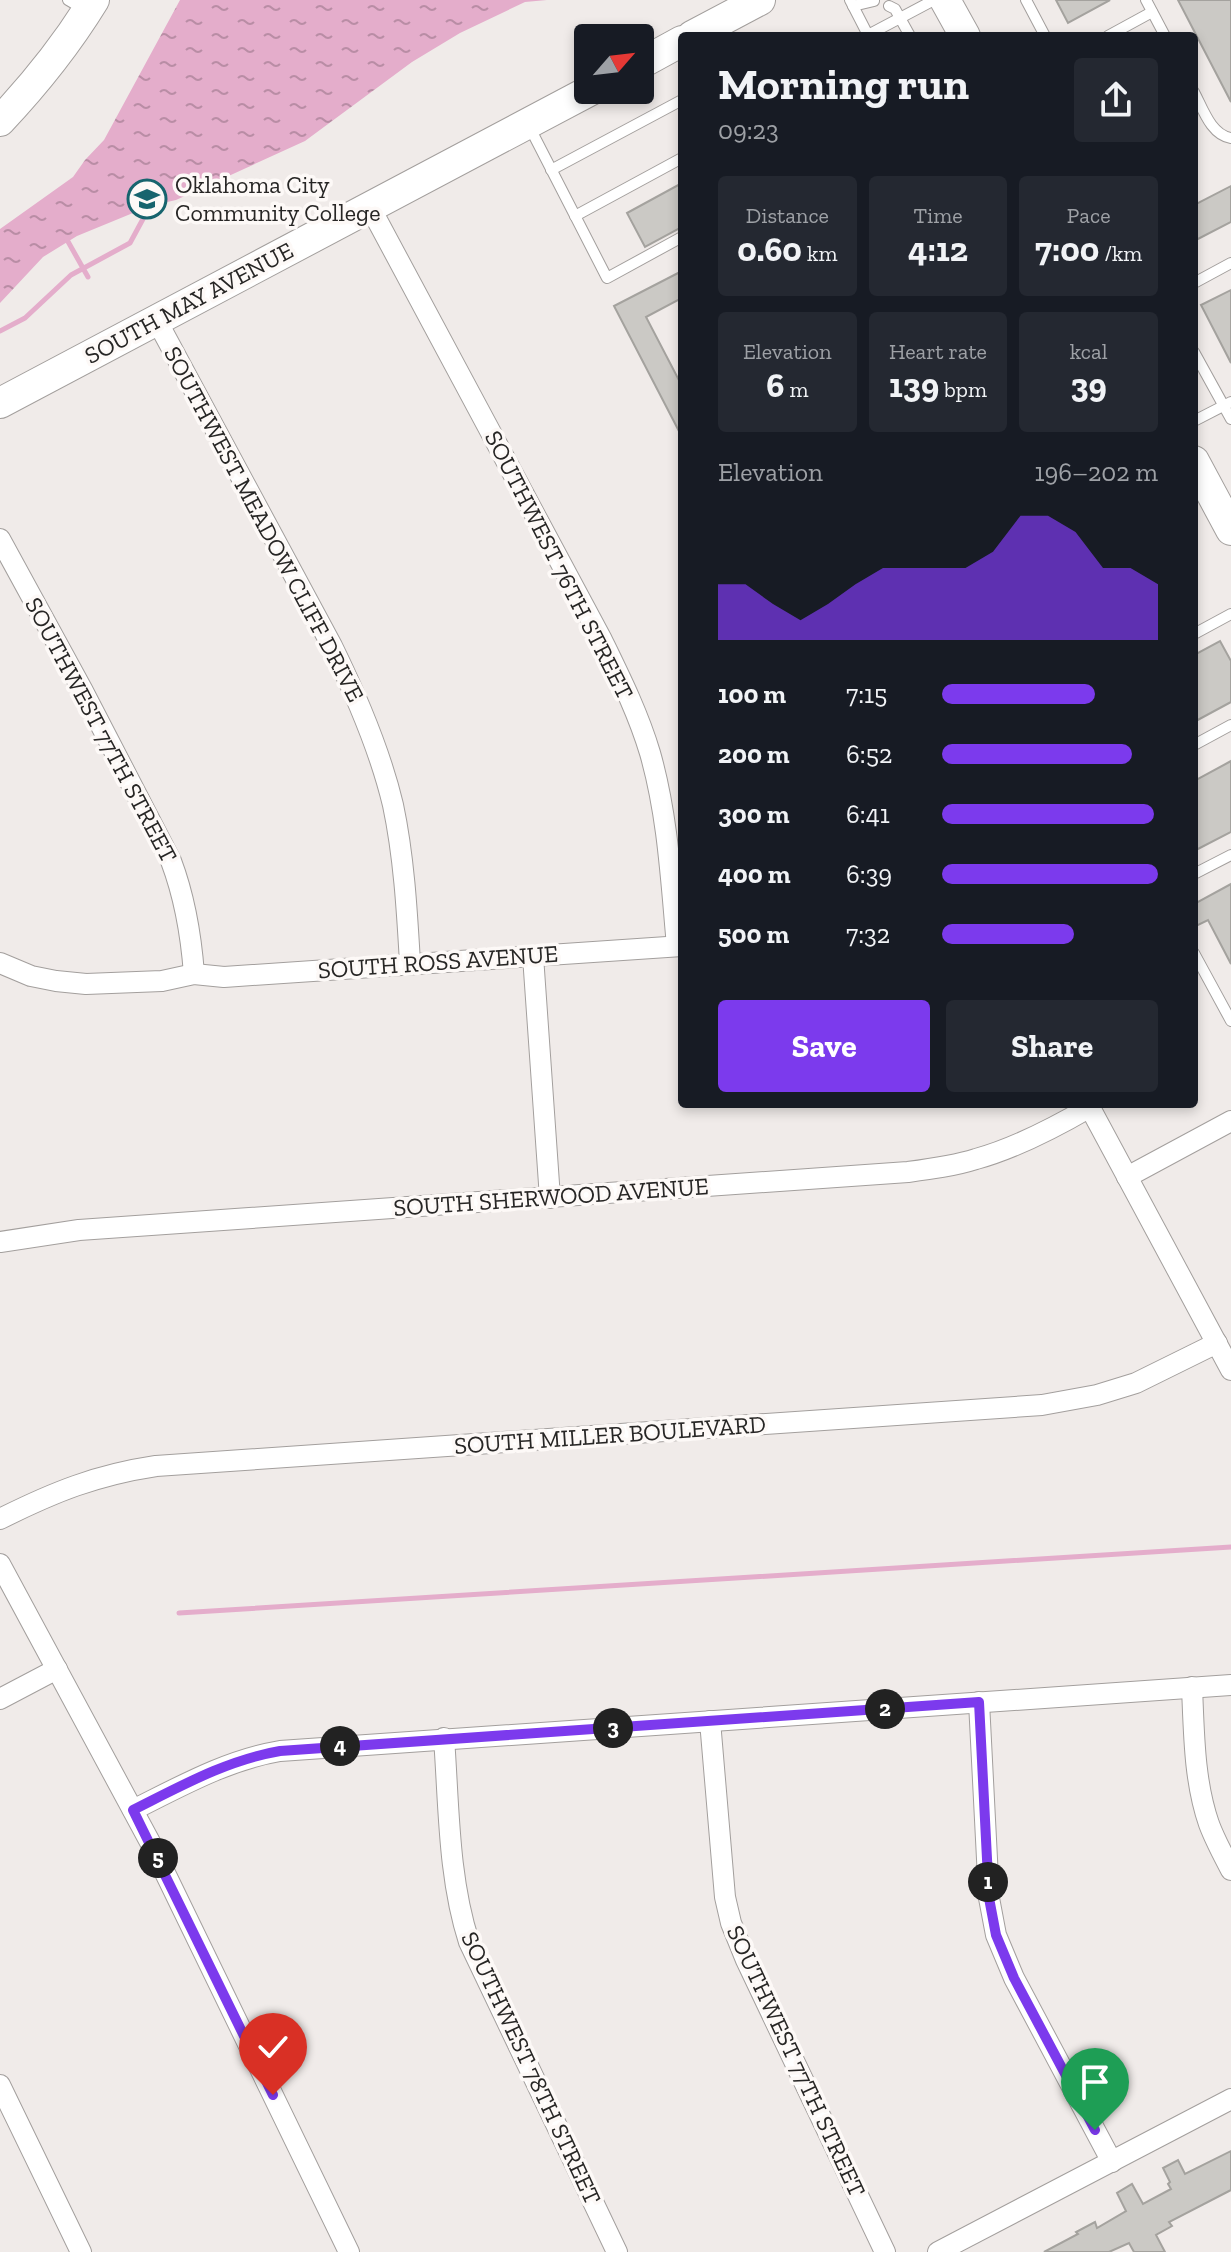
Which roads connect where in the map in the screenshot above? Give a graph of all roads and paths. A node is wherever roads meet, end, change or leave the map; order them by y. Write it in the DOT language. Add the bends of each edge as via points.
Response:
graph roads {
  1 [pos="760,0"];
  2 [pos="934,0"];
  3 [pos="945,0"];
  4 [pos="1026,0"];
  5 [pos="1146,0"];
  6 [pos="874,1"];
  7 [pos="851,3"];
  8 [pos="83,4"];
  9 [pos="889,6"];
  10 [pos="1152,12"];
  11 [pos="900,18"];
  12 [pos="700,32"];
  13 [pos="866,32"];
  14 [pos="874,32"];
  15 [pos="908,32"];
  16 [pos="963,32"];
  17 [pos="1043,32"];
  18 [pos="1115,32"];
  19 [pos="1163,32"];
  20 [pos="678,43"];
  21 [pos="654,56"];
  22 [pos="574,99"];
  23 [pos="1198,99"];
  24 [pos="678,102"];
  25 [pos="0,121"];
  26 [pos="527,124"];
  27 [pos="1231,138"];
  28 [pos="678,160"];
  29 [pos="551,170"];
  30 [pos="370,207"];
  31 [pos="575,216"];
  32 [pos="678,239"];
  33 [pos="1231,263"];
  34 [pos="1198,281"];
  35 [pos="157,321"];
  36 [pos="1198,358"];
  37 [pos="0,403"];
  38 [pos="1228,404"];
  39 [pos="1198,419"];
  40 [pos="1231,419"];
  41 [pos="1198,468"];
  42 [pos="1231,530"];
  43 [pos="0,539"];
  44 [pos="1231,614"];
  45 [pos="1198,632"];
  46 [pos="1231,725"];
  47 [pos="1198,743"];
  48 [pos="1231,855"];
  49 [pos="1198,872"];
  50 [pos="678,936"];
  51 [pos="678,946"];
  52 [pos="533,956"];
  53 [pos="1198,960"];
  54 [pos="0,963"];
  55 [pos="410,963"];
  56 [pos="194,974"];
  57 [pos="1231,1021"];
  58 [pos="1086,1108"];
  59 [pos="1090,1108"];
  60 [pos="1231,1121"];
  61 [pos="1127,1177"];
  62 [pos="550,1198"];
  63 [pos="0,1242"];
  64 [pos="1217,1343"];
  65 [pos="1231,1370"];
  66 [pos="0,1519"];
  67 [pos="0,1564"];
  68 [pos="57,1669"];
  69 [pos="1231,1685"];
  70 [pos="1192,1687"];
  71 [pos="0,1699"];
  72 [pos="979,1702"];
  73 [pos="710,1721"];
  74 [pos="444,1738"];
  75 [pos="133,1810"];
  76 [pos="1231,1870"];
  77 [pos="0,2085"];
  78 [pos="1231,2099"];
  79 [pos="1112,2162"];
  80 [pos="81,2252"];
  81 [pos="349,2252"];
  82 [pos="617,2252"];
  83 [pos="885,2252"];
  84 [pos="938,2252"];
  1 -- 12 [label="main road"];
  2 -- 11 [label="lane"];
  3 -- 16 [label="main road"];
  4 -- 17 [label="lane"];
  5 -- 10 [label="lane"];
  6 -- 7 [label="lane"];
  7 -- 13 [label="lane"];
  8 -- 25 [label="main road" via="25,94"];
  9 -- 11 [label="lane"];
  10 -- 18 [label="lane"];
  10 -- 19 [label="lane"];
  11 -- 14 [label="lane"];
  11 -- 15 [label="lane"];
  20 -- 21 [label="main road"];
  22 -- 26 [label="main road, SOUTH MAY AVENUE"];
  23 -- 27 [label="lane" via="1216,132"];
  24 -- 29 [label="lane"];
  26 -- 29 [label="lane"];
  26 -- 30 [label="main road, SOUTH MAY AVENUE"];
  28 -- 31 [label="lane"];
  29 -- 31 [label="lane"];
  30 -- 35 [label="main road, SOUTH MAY AVENUE"];
  30 -- 50 [label="street, SOUTHWEST 76TH STREET" via="627,690 659,792"];
  31 -- 32 [label="lane" via="607,278"];
  33 -- 34 [label="lane"];
  35 -- 37 [label="main road, SOUTH MAY AVENUE"];
  35 -- 55 [label="street, SOUTHWEST MEADOW CLIFF DRIVE" via="362,710 395,816"];
  36 -- 38 [label="lane"];
  38 -- 39 [label="lane"];
  38 -- 40 [label="lane"];
  41 -- 42 [label="main road"];
  43 -- 56 [label="street, SOUTHWEST 77TH STREET" via="171,861 188,921"];
  44 -- 45 [label="lane"];
  46 -- 47 [label="lane"];
  48 -- 49 [label="lane"];
  51 -- 52 [label="street, SOUTH ROSS AVENUE"];
  52 -- 55 [label="street, SOUTH ROSS AVENUE"];
  52 -- 62 [label="street"];
  53 -- 57 [label="lane"];
  54 -- 56 [label="street" via="31,976 86,984 162,981"];
  55 -- 56 [label="street, SOUTH ROSS AVENUE" via="224,977"];
  58 -- 62 [label="street, SOUTH SHERWOOD AVENUE" via="992,1155 932,1168"];
  59 -- 61 [label="street"];
  60 -- 61 [label="street"];
  61 -- 64 [label="street"];
  62 -- 63 [label="street, SOUTH SHERWOOD AVENUE" via="79,1230"];
  64 -- 65 [label="street"];
  64 -- 66 [label="street, SOUTH MILLER BOULEVARD" via="1136,1383 1042,1405 156,1466 75,1485"];
  67 -- 68 [label="street"];
  68 -- 71 [label="street"];
  68 -- 75 [label="street"];
  69 -- 70 [label="street"];
  70 -- 72 [label="street"];
  70 -- 76 [label="street" via="1201,1793 1209,1825"];
  72 -- 73 [label="street"];
  72 -- 79 [label="street" via="989,1898 996,1935"];
  73 -- 74 [label="street"];
  73 -- 83 [label="street, SOUTHWEST 77TH STREET" via="731,1923"];
  74 -- 75 [label="street" via="261,1754"];
  74 -- 82 [label="street, SOUTHWEST 78TH STREET" via="455,1884 469,1942"];
  75 -- 81 [label="street"];
  77 -- 80 [label="street"];
  78 -- 79 [label="street"];
  79 -- 84 [label="street"];
}
